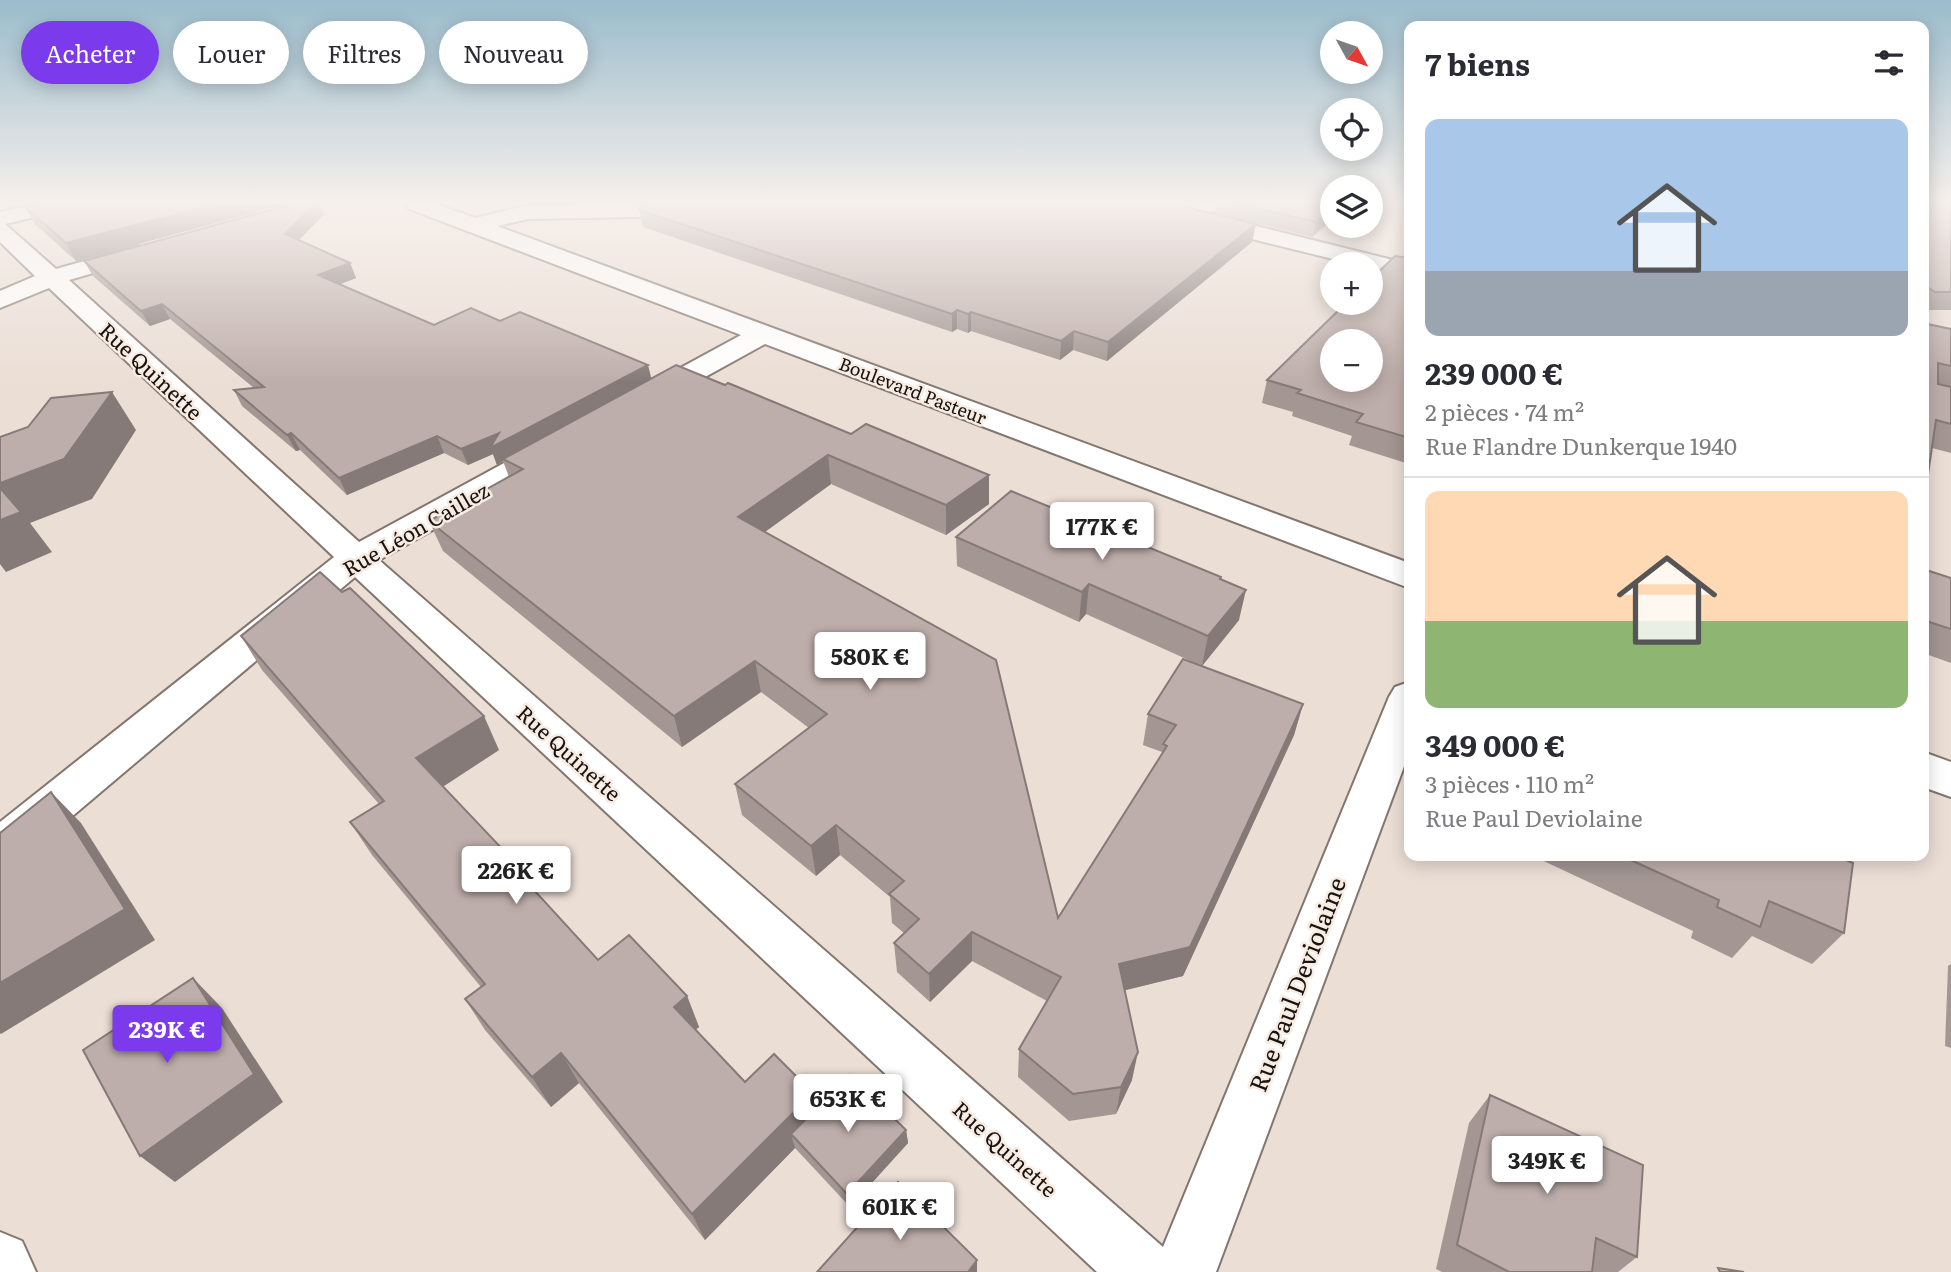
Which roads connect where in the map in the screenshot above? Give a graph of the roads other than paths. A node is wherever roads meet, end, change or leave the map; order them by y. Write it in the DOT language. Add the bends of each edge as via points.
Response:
graph roads {
  1 [pos="35,263"];
  2 [pos="102,263"];
  3 [pos="579,263"];
  4 [pos="1379,263"];
  5 [pos="1404,270"];
  6 [pos="51,278"];
  7 [pos="0,300"];
  8 [pos="763,334"];
  9 [pos="619,413"];
  10 [pos="571,439"];
  11 [pos="356,558"];
  12 [pos="1404,574"];
  13 [pos="1404,710"];
  14 [pos="1929,771"];
  15 [pos="1951,780"];
  16 [pos="0,849"];
  17 [pos="0,1263"];
  18 [pos="4,1272"];
  19 [pos="1143,1272"];
  20 [pos="1184,1272"];
  1 -- 6 [label="street, Rue Quinette"];
  2 -- 6 [label="street"];
  3 -- 8 [label="street, Boulevard Pasteur"];
  4 -- 5 [label="street"];
  6 -- 7 [label="street"];
  6 -- 11 [label="street, Rue Quinette"];
  8 -- 9 [label="street"];
  8 -- 12 [label="street, Boulevard Pasteur"];
  10 -- 11 [label="street, Rue Léon Caillez"];
  11 -- 16 [label="street, Rue Léon Caillez"];
  11 -- 19 [label="street, Rue Quinette"];
  13 -- 20 [label="street, Rue Paul Deviolaine"];
  14 -- 15 [label="street"];
  17 -- 18 [label="street"];
}
